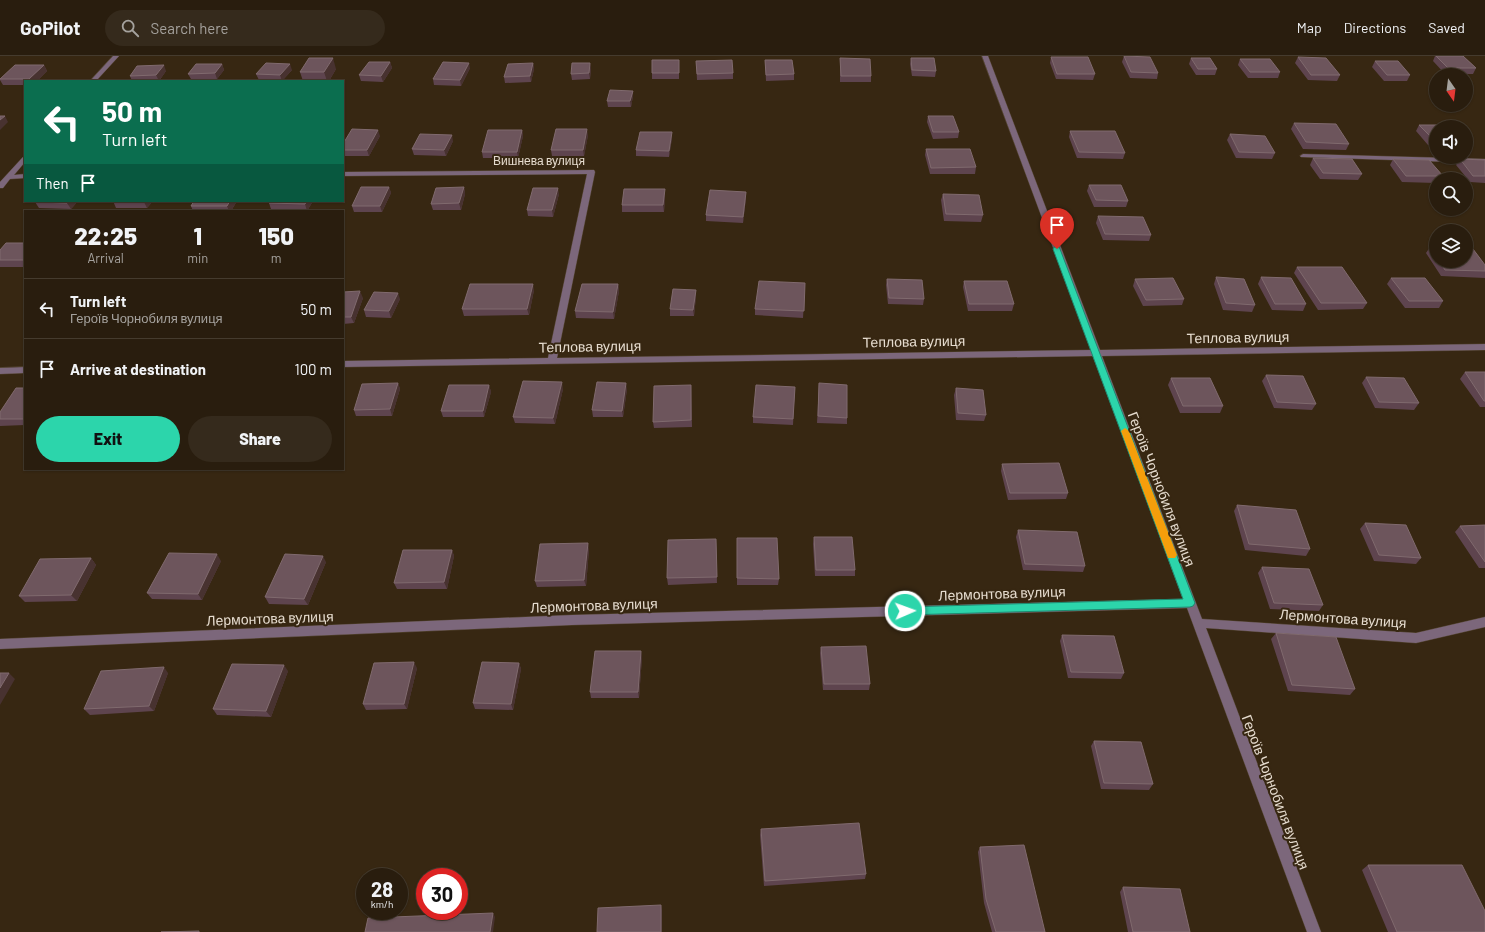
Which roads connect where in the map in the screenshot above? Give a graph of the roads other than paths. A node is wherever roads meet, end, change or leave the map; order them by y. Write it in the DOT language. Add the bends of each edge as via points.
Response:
graph roads {
  1 [pos="116,56"];
  2 [pos="985,56"];
  3 [pos="94,80"];
  4 [pos="1303,156"];
  5 [pos="24,159"];
  6 [pos="1485,161"];
  7 [pos="344,174"];
  8 [pos="9,176"];
  9 [pos="24,176"];
  10 [pos="0,186"];
  11 [pos="1485,347"];
  12 [pos="1095,353"];
  13 [pos="552,360"];
  14 [pos="344,364"];
  15 [pos="24,370"];
  16 [pos="0,371"];
  17 [pos="1190,603"];
  18 [pos="1485,622"];
  19 [pos="1197,623"];
  20 [pos="0,644"];
  21 [pos="1314,932"];
  1 -- 3 [label="street"];
  2 -- 12 [label="street, Героїв Чорнобиля вулиця"];
  4 -- 6 [label="street"];
  5 -- 8 [label="street"];
  7 -- 13 [label="street, Вишнева вулиця" via="591,172"];
  8 -- 9 [label="street"];
  8 -- 10 [label="street"];
  11 -- 12 [label="street, Теплова вулиця"];
  12 -- 13 [label="street, Теплова вулиця"];
  12 -- 17 [label="street, Героїв Чорнобиля вулиця"];
  13 -- 14 [label="street, Теплова вулиця"];
  15 -- 16 [label="street"];
  17 -- 19 [label="street, Героїв Чорнобиля вулиця"];
  17 -- 20 [label="street, Лермонтова вулиця" via="572,620"];
  18 -- 19 [label="street, Лермонтова вулиця" via="1416,638"];
  19 -- 21 [label="street, Героїв Чорнобиля вулиця"];
}
